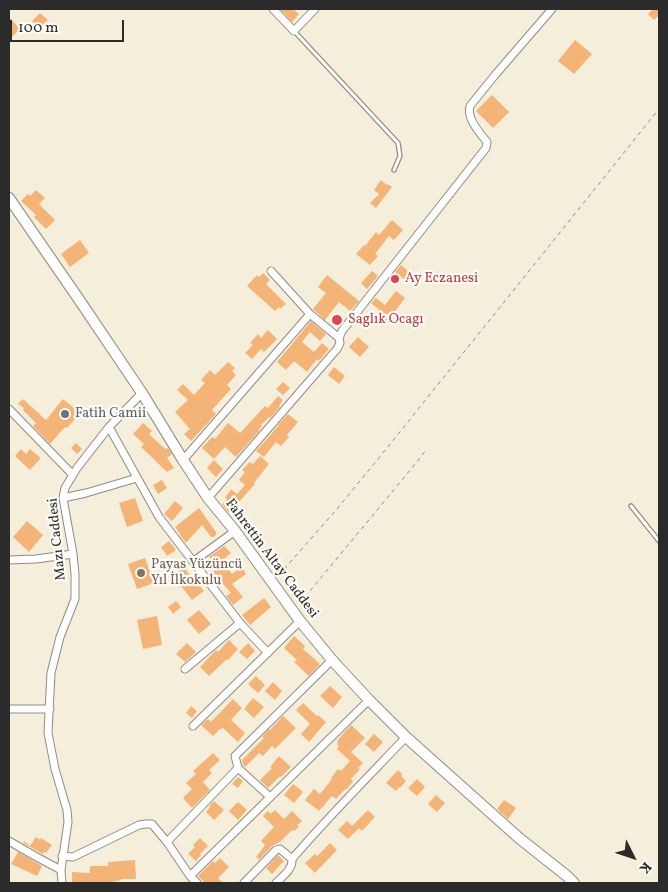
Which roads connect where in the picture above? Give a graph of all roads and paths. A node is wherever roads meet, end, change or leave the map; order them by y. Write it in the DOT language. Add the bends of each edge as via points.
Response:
graph roads {
  1 [pos="273,9"];
  2 [pos="315,9"];
  3 [pos="552,9"];
  4 [pos="294,31"];
  5 [pos="659,109"];
  6 [pos="394,170"];
  7 [pos="9,198"];
  8 [pos="271,271"];
  9 [pos="310,314"];
  10 [pos="339,338"];
  11 [pos="142,393"];
  12 [pos="9,410"];
  13 [pos="109,427"];
  14 [pos="427,449"];
  15 [pos="183,460"];
  16 [pos="73,475"];
  17 [pos="136,478"];
  18 [pos="63,498"];
  19 [pos="208,498"];
  20 [pos="631,506"];
  21 [pos="234,531"];
  22 [pos="659,541"];
  23 [pos="73,554"];
  24 [pos="9,560"];
  25 [pos="194,561"];
  26 [pos="272,584"];
  27 [pos="292,611"];
  28 [pos="300,622"];
  29 [pos="240,623"];
  30 [pos="268,653"];
  31 [pos="332,660"];
  32 [pos="185,669"];
  33 [pos="369,700"];
  34 [pos="9,709"];
  35 [pos="50,709"];
  36 [pos="193,726"];
  37 [pos="406,736"];
  38 [pos="238,768"];
  39 [pos="270,797"];
  40 [pos="9,841"];
  41 [pos="166,842"];
  42 [pos="62,856"];
  43 [pos="292,859"];
  44 [pos="61,870"];
  45 [pos="190,876"];
  46 [pos="62,883"];
  47 [pos="197,883"];
  48 [pos="244,883"];
  49 [pos="276,883"];
  50 [pos="574,883"];
  1 -- 4 [label="street"];
  2 -- 4 [label="street"];
  3 -- 10 [label="street" via="470,106 470,117 487,142 486,148 342,330"];
  4 -- 6 [label="lane" via="398,144 400,156"];
  5 -- 26 [label="path" via="337,509"];
  7 -- 11 [label="street, Fahrettin Altay Caddesi"];
  8 -- 9 [label="street"];
  9 -- 10 [label="street"];
  9 -- 15 [label="street"];
  10 -- 19 [label="street" via="337,349"];
  11 -- 13 [label="street, Mazı Caddesi"];
  11 -- 15 [label="street, Fahrettin Altay Caddesi"];
  12 -- 16 [label="street"];
  13 -- 16 [label="street, Mazı Caddesi"];
  13 -- 17 [label="street"];
  14 -- 27 [label="path"];
  15 -- 19 [label="street, Fahrettin Altay Caddesi"];
  16 -- 18 [label="street, Mazı Caddesi"];
  17 -- 18 [label="street"];
  17 -- 25 [label="street" via="160,517"];
  18 -- 23 [label="street, Mazı Caddesi"];
  19 -- 21 [label="street, Fahrettin Altay Caddesi"];
  20 -- 22 [label="lane"];
  21 -- 25 [label="street"];
  21 -- 26 [label="street, Fahrettin Altay Caddesi"];
  23 -- 24 [label="street" via="36,560"];
  23 -- 35 [label="street, Mazı Caddesi" via="75,599 60,637 51,673"];
  25 -- 29 [label="street"];
  26 -- 27 [label="street, Fahrettin Altay Caddesi"];
  27 -- 28 [label="street, Fahrettin Altay Caddesi"];
  28 -- 30 [label="street"];
  28 -- 31 [label="street, Fahrettin Altay Caddesi"];
  29 -- 30 [label="street"];
  29 -- 32 [label="street"];
  30 -- 36 [label="street"];
  31 -- 33 [label="street, Fahrettin Altay Caddesi"];
  31 -- 38 [label="street" via="235,756"];
  33 -- 37 [label="street, Fahrettin Altay Caddesi"];
  33 -- 39 [label="street"];
  34 -- 35 [label="street"];
  35 -- 42 [label="street, Mazı Caddesi" via="48,733 68,822"];
  37 -- 43 [label="street"];
  37 -- 50 [label="street, Fahrettin Altay Caddesi" via="518,838"];
  38 -- 39 [label="street"];
  38 -- 41 [label="street"];
  39 -- 45 [label="street"];
  40 -- 44 [label="street"];
  41 -- 42 [label="street" via="152,824 146,824 73,857"];
  41 -- 45 [label="street"];
  42 -- 44 [label="street, Mazı Caddesi"];
  43 -- 48 [label="street" via="280,849 276,850"];
  43 -- 49 [label="street" via="290,869"];
  44 -- 46 [label="street, Mazı Caddesi"];
  45 -- 47 [label="street"];
}
